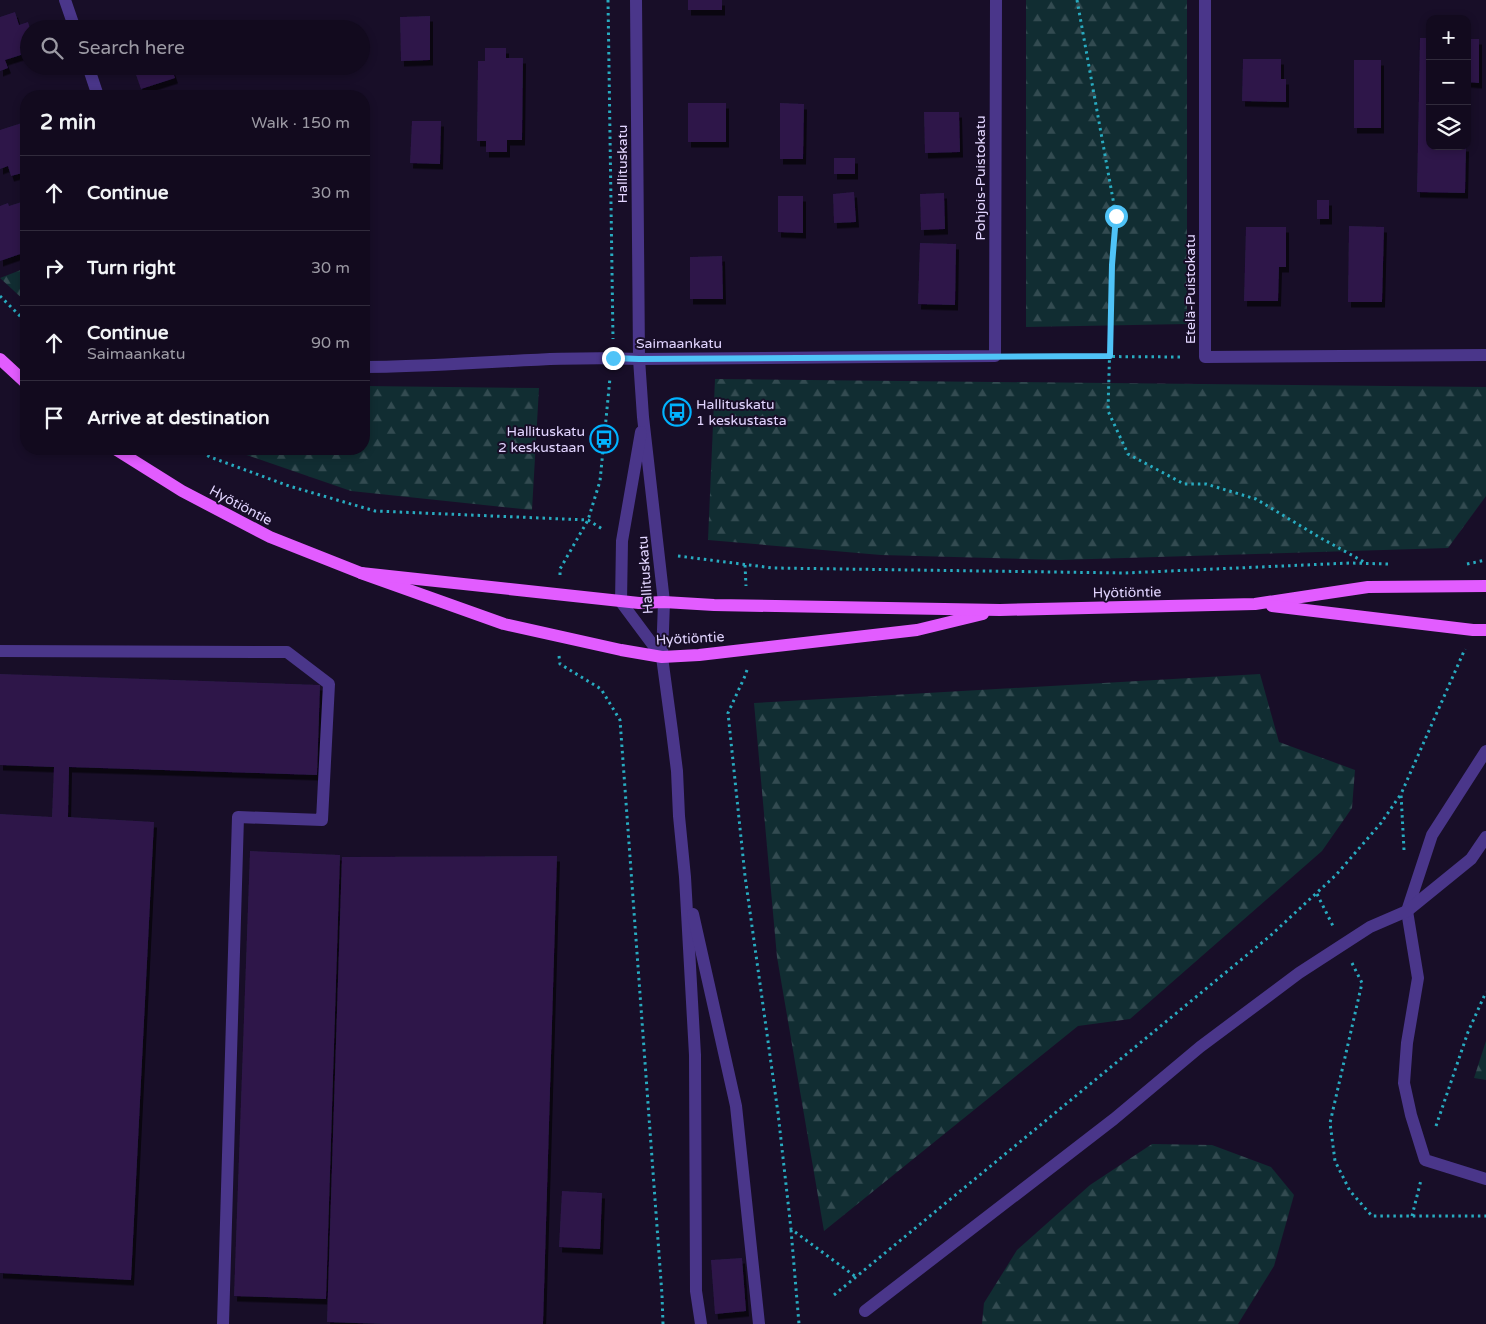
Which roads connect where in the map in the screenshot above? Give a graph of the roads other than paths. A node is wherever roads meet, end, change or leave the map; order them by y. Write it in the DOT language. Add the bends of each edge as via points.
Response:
graph roads {
  1 [pos="65,0"];
  2 [pos="636,0"];
  3 [pos="996,0"];
  4 [pos="1205,0"];
  5 [pos="72,20"];
  6 [pos="91,75"];
  7 [pos="96,90"];
  8 [pos="1486,355"];
  9 [pos="995,356"];
  10 [pos="0,358"];
  11 [pos="639,359"];
  12 [pos="370,367"];
  13 [pos="20,377"];
  14 [pos="643,417"];
  15 [pos="125,455"];
  16 [pos="361,573"];
  17 [pos="1486,586"];
  18 [pos="621,602"];
  19 [pos="664,602"];
  20 [pos="1255,604"];
  21 [pos="1000,610"];
  22 [pos="1480,630"];
  23 [pos="0,651"];
  24 [pos="662,657"];
  25 [pos="1486,751"];
  26 [pos="1486,837"];
  27 [pos="685,878"];
  28 [pos="1408,912"];
  29 [pos="1486,1179"];
  30 [pos="865,1311"];
  31 [pos="223,1324"];
  32 [pos="701,1324"];
  33 [pos="759,1324"];
  1 -- 5 [label="street"];
  2 -- 11 [label="street, Hallituskatu"];
  3 -- 9 [label="street, Pohjois-Puistokatu"];
  4 -- 8 [label="street, Etelä-Puistokatu" via="1205,357"];
  6 -- 7 [label="street"];
  9 -- 11 [label="street, Saimaankatu"];
  10 -- 13 [label="main road"];
  11 -- 12 [label="street, Saimaankatu"];
  11 -- 14 [label="street, Hallituskatu"];
  14 -- 18 [label="street, Hallituskatu" via="622,541"];
  14 -- 19 [label="street, Hallituskatu"];
  15 -- 16 [label="main road, Hyötiöntie" via="182,491 270,537"];
  16 -- 18 [label="main road, Hyötiöntie"];
  16 -- 24 [label="main road, Hyötiöntie" via="504,624"];
  17 -- 20 [label="main road, Hyötiöntie" via="1368,587"];
  18 -- 19 [label="main road, Hyötiöntie"];
  18 -- 24 [label="street, Hallituskatu"];
  19 -- 21 [label="main road, Hyötiöntie"];
  19 -- 24 [label="street, Hallituskatu"];
  20 -- 21 [label="main road, Hyötiöntie"];
  20 -- 22 [label="main road, Hyötiöntie"];
  21 -- 24 [label="main road, Hyötiöntie" via="917,630"];
  23 -- 31 [label="street" via="287,652 329,684 322,820 238,817"];
  24 -- 27 [label="street" via="677,771"];
  25 -- 28 [label="street" via="1432,835"];
  26 -- 28 [label="street" via="1471,859"];
  27 -- 32 [label="street" via="695,1055 696,1291"];
  27 -- 33 [label="street" via="736,1106"];
  28 -- 29 [label="street" via="1418,978 1404,1083 1411,1115 1425,1160"];
  28 -- 30 [label="street" via="1370,927 1299,973"];
}
